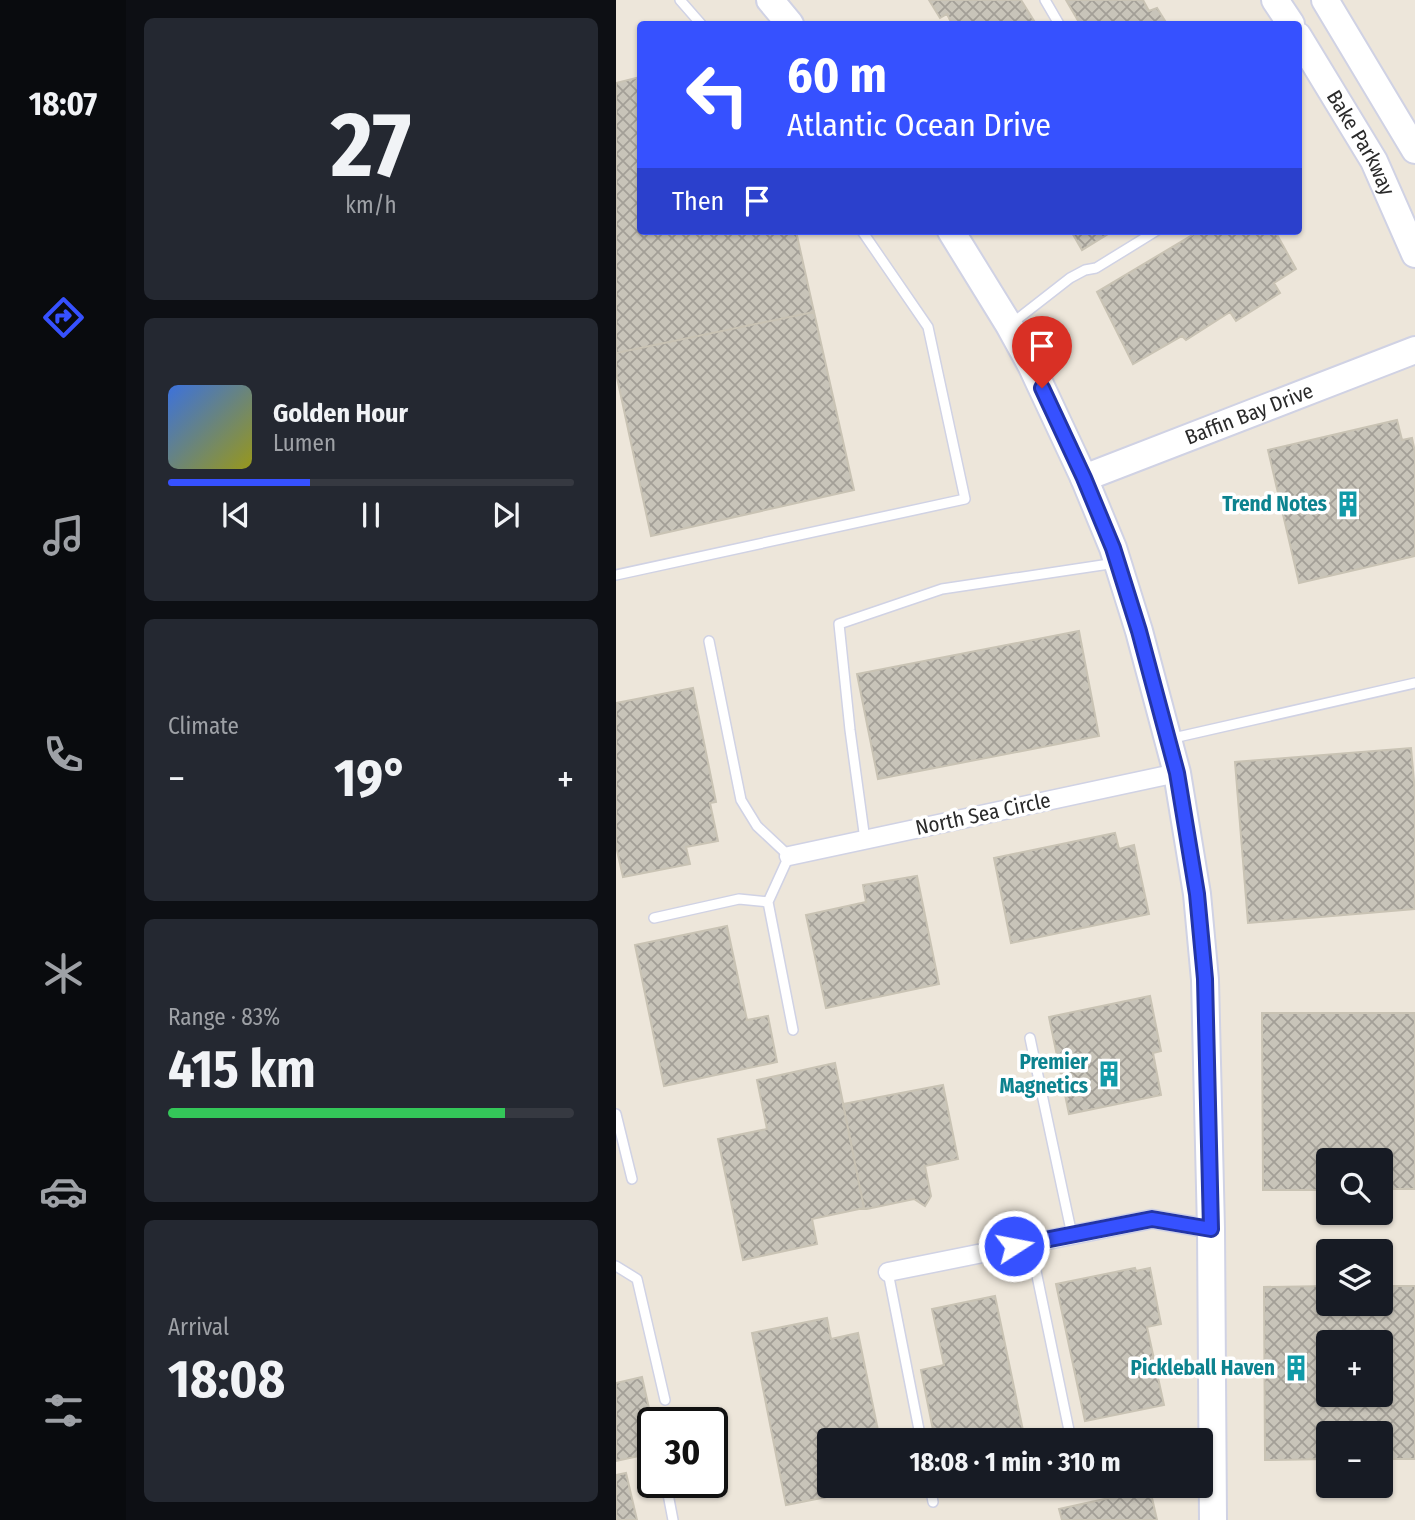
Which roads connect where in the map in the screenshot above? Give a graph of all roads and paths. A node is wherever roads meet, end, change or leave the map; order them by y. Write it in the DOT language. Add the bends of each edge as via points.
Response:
graph roads {
  1 [pos="680,0"];
  2 [pos="770,0"];
  3 [pos="1045,0"];
  4 [pos="1275,0"];
  5 [pos="1325,0"];
  6 [pos="698,21"];
  7 [pos="788,21"];
  8 [pos="1057,21"];
  9 [pos="1289,21"];
  10 [pos="1302,43"];
  11 [pos="1415,150"];
  12 [pos="865,235"];
  13 [pos="953,235"];
  14 [pos="1150,235"];
  15 [pos="1415,254"];
  16 [pos="1009,325"];
  17 [pos="1415,350"];
  18 [pos="1084,478"];
  19 [pos="1117,562"];
  20 [pos="616,575"];
  21 [pos="709,641"];
  22 [pos="1415,683"];
  23 [pos="1168,739"];
  24 [pos="1177,773"];
  25 [pos="865,840"];
  26 [pos="789,856"];
  27 [pos="768,902"];
  28 [pos="654,918"];
  29 [pos="793,1030"];
  30 [pos="1030,1038"];
  31 [pos="616,1114"];
  32 [pos="632,1179"];
  33 [pos="1211,1229"];
  34 [pos="1072,1235"];
  35 [pos="1030,1242"];
  36 [pos="616,1266"];
  37 [pos="888,1272"];
  38 [pos="665,1400"];
  39 [pos="919,1428"];
  40 [pos="1069,1428"];
  41 [pos="1206,1428"];
  42 [pos="669,1498"];
  43 [pos="932,1498"];
  44 [pos="1211,1498"];
  45 [pos="933,1502"];
  46 [pos="673,1520"];
  47 [pos="1213,1520"];
  1 -- 6 [label="lane"];
  2 -- 7 [label="street"];
  3 -- 8 [label="lane"];
  4 -- 9 [label="street"];
  5 -- 11 [label="street, Bake Parkway"];
  10 -- 15 [label="street, Bake Parkway" via="1374,161"];
  12 -- 20 [label="lane" via="928,327 965,499"];
  13 -- 16 [label="street"];
  14 -- 16 [label="lane" via="1096,268 1070,278"];
  16 -- 18 [label="street"];
  17 -- 18 [label="street, Baffin Bay Drive"];
  18 -- 19 [label="street"];
  19 -- 23 [label="street"];
  19 -- 25 [label="lane" via="942,589 839,624"];
  21 -- 26 [label="lane" via="741,800 757,826"];
  22 -- 23 [label="lane"];
  23 -- 24 [label="street"];
  24 -- 25 [label="street, North Sea Circle"];
  24 -- 33 [label="street" via="1197,894 1205,979"];
  25 -- 26 [label="street, North Sea Circle"];
  26 -- 27 [label="lane"];
  27 -- 28 [label="lane" via="739,899"];
  27 -- 29 [label="lane"];
  30 -- 34 [label="lane"];
  31 -- 32 [label="lane"];
  33 -- 34 [label="street" via="1152,1219"];
  33 -- 41 [label="street"];
  34 -- 35 [label="street"];
  35 -- 37 [label="street"];
  35 -- 40 [label="lane"];
  36 -- 38 [label="lane" via="637,1279"];
  37 -- 39 [label="lane"];
  42 -- 46 [label="lane"];
  43 -- 45 [label="lane"];
  44 -- 47 [label="street"];
}
